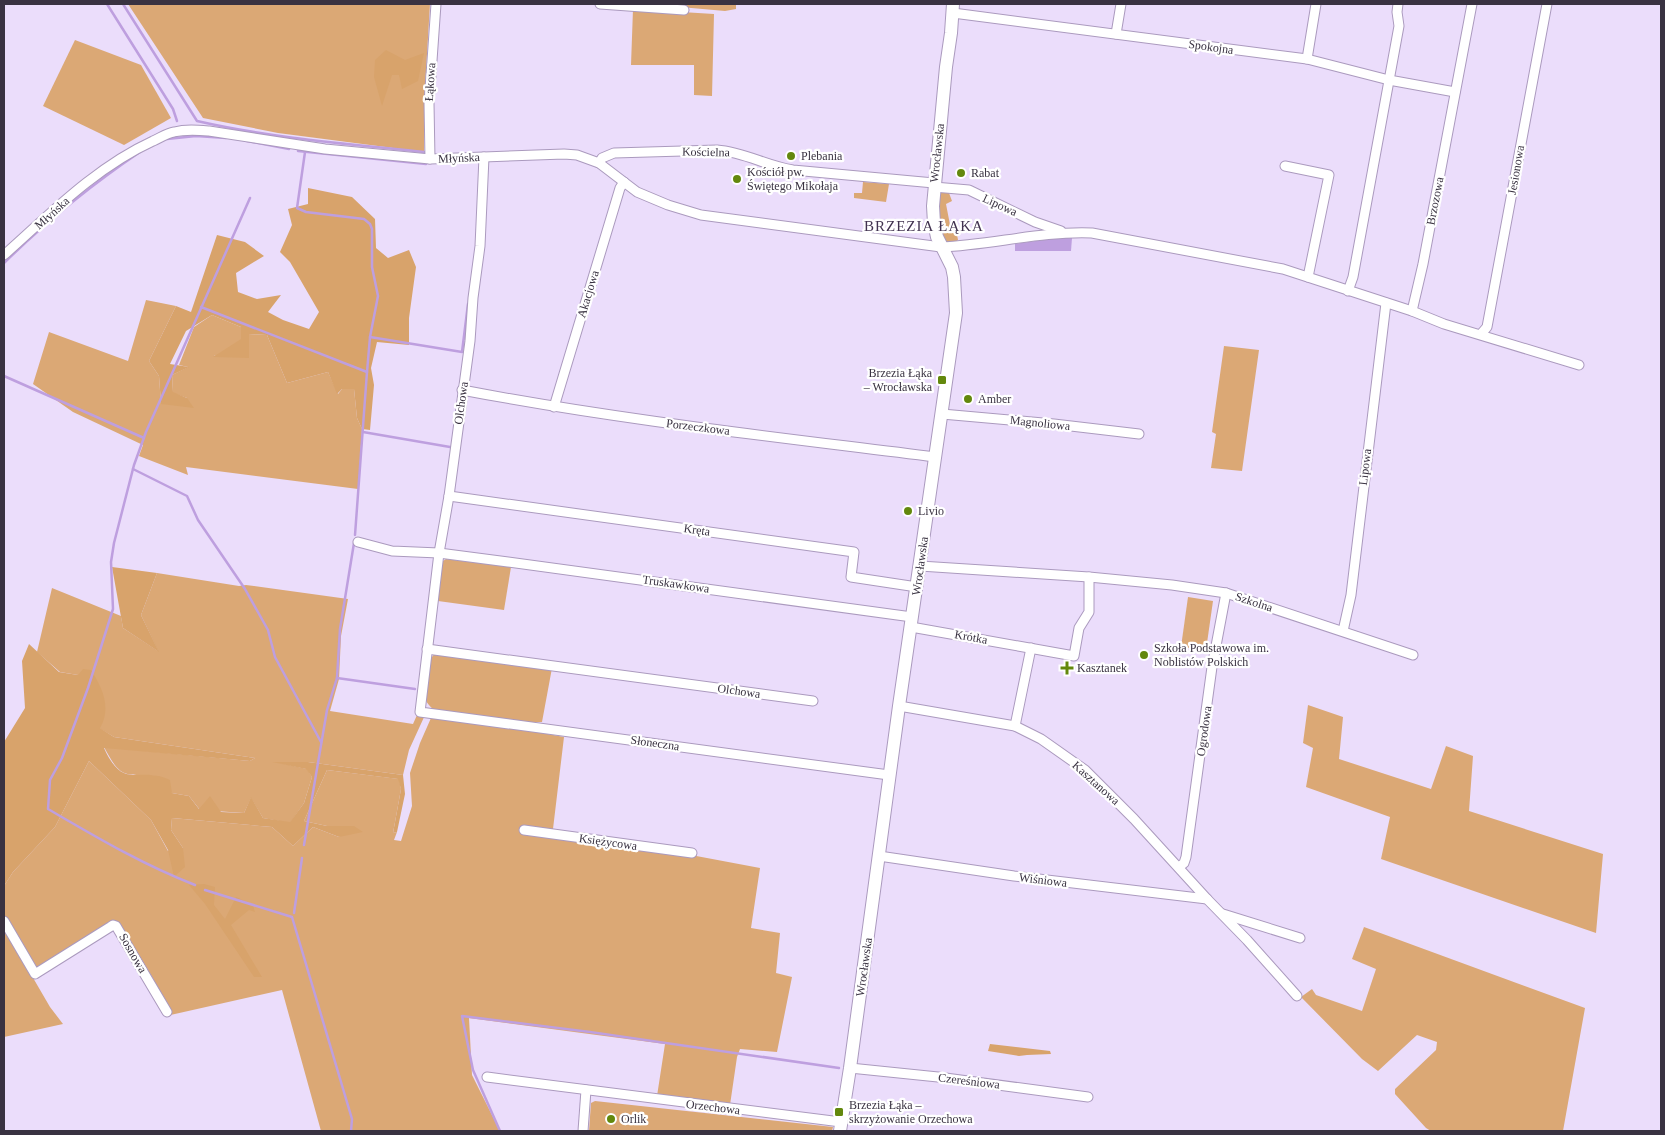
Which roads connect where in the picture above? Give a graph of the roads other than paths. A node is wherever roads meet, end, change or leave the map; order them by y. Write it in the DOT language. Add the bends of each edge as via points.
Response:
graph roads {
  1 [pos="436,4"];
  2 [pos="600,4"];
  3 [pos="1121,4"];
  4 [pos="1316,4"];
  5 [pos="1398,4"];
  6 [pos="1472,4"];
  7 [pos="1547,4"];
  8 [pos="953,9"];
  9 [pos="684,10"];
  10 [pos="1116,34"];
  11 [pos="1307,59"];
  12 [pos="1389,80"];
  13 [pos="1455,92"];
  14 [pos="484,157"];
  15 [pos="430,160"];
  16 [pos="599,163"];
  17 [pos="1285,166"];
  18 [pos="624,182"];
  19 [pos="934,185"];
  20 [pos="1063,232"];
  21 [pos="941,247"];
  22 [pos="4,256"];
  23 [pos="1308,276"];
  24 [pos="1348,291"];
  25 [pos="1386,303"];
  26 [pos="1412,311"];
  27 [pos="1481,334"];
  28 [pos="1578,365"];
  29 [pos="462,390"];
  30 [pos="554,407"];
  31 [pos="942,414"];
  32 [pos="1139,434"];
  33 [pos="936,457"];
  34 [pos="449,496"];
  35 [pos="358,542"];
  36 [pos="439,553"];
  37 [pos="920,566"];
  38 [pos="1089,578"];
  39 [pos="917,587"];
  40 [pos="1226,593"];
  41 [pos="912,622"];
  42 [pos="1343,631"];
  43 [pos="1032,648"];
  44 [pos="427,649"];
  45 [pos="1413,655"];
  46 [pos="813,701"];
  47 [pos="899,706"];
  48 [pos="420,712"];
  49 [pos="1015,726"];
  50 [pos="890,775"];
  51 [pos="524,830"];
  52 [pos="692,853"];
  53 [pos="879,856"];
  54 [pos="1179,867"];
  55 [pos="1207,899"];
  56 [pos="1221,913"];
  57 [pos="4,922"];
  58 [pos="1300,938"];
  59 [pos="1296,996"];
  60 [pos="167,1012"];
  61 [pos="850,1068"];
  62 [pos="487,1078"];
  63 [pos="586,1090"];
  64 [pos="1088,1096"];
  65 [pos="840,1126"];
  66 [pos="583,1131"];
  1 -- 15 [label="street, Łąkowa" via="428,104"];
  2 -- 9 [label="street"];
  3 -- 10 [label="street"];
  4 -- 11 [label="street"];
  5 -- 12 [label="street" via="1399,26"];
  6 -- 13 [label="street, Brzozowa"];
  7 -- 27 [label="street, Jesionowa" via="1487,327"];
  8 -- 10 [label="street, Spokojna"];
  8 -- 19 [label="street, Wrocławska"];
  10 -- 11 [label="street, Spokojna"];
  11 -- 12 [label="street, Spokojna"];
  12 -- 13 [label="street, Spokojna"];
  12 -- 24 [label="street"];
  13 -- 26 [label="street, Brzozowa"];
  14 -- 15 [label="street, Młyńska"];
  14 -- 16 [label="street, Młyńska" via="564,154"];
  14 -- 29 [label="street, Olchowa" via="480,246"];
  15 -- 22 [label="street, Młyńska" via="325,149 209,131 190,129 172,132 110,164"];
  16 -- 18 [label="street, Młyńska"];
  16 -- 19 [label="street, Kościelna" via="614,153 717,150 793,170"];
  17 -- 23 [label="street" via="1329,175"];
  18 -- 21 [label="street, Młyńska" via="637,192 701,215"];
  18 -- 30 [label="street, Akacjowa"];
  19 -- 20 [label="street, Lipowa" via="969,190"];
  19 -- 21 [label="street, Wrocławska" via="934,223"];
  20 -- 21 [label="street, Lipowa"];
  20 -- 23 [label="street, Lipowa" via="1121,237"];
  21 -- 31 [label="street, Wrocławska" via="952,267 956,304"];
  23 -- 24 [label="street, Lipowa"];
  24 -- 25 [label="street, Lipowa"];
  25 -- 26 [label="street, Lipowa"];
  25 -- 42 [label="street, Lipowa" via="1351,595"];
  26 -- 27 [label="street, Lipowa"];
  27 -- 28 [label="street, Lipowa"];
  29 -- 30 [label="street, Porzeczkowa"];
  29 -- 34 [label="street, Olchowa"];
  30 -- 33 [label="street, Porzeczkowa"];
  31 -- 32 [label="street, Magnoliowa"];
  31 -- 33 [label="street, Wrocławska"];
  33 -- 37 [label="street, Wrocławska"];
  34 -- 36 [label="street, Olchowa"];
  34 -- 39 [label="street, Kręta" via="854,552 851,577"];
  35 -- 36 [label="street, Truskawkowa" via="392,551"];
  36 -- 41 [label="street, Truskawkowa"];
  36 -- 44 [label="street, Olchowa"];
  37 -- 38 [label="street, Szkolna"];
  37 -- 39 [label="street, Wrocławska"];
  38 -- 40 [label="street, Szkolna"];
  38 -- 43 [label="street, Krótka" via="1089,612 1079,628 1074,656"];
  39 -- 41 [label="street, Wrocławska"];
  40 -- 42 [label="street, Szkolna"];
  40 -- 54 [label="street, Ogrodowa" via="1212,667 1186,857"];
  41 -- 43 [label="street, Krótka"];
  41 -- 47 [label="street, Wrocławska"];
  42 -- 45 [label="street, Szkolna"];
  43 -- 49 [label="street"];
  44 -- 46 [label="street, Olchowa"];
  44 -- 48 [label="street, Olchowa"];
  47 -- 49 [label="street, Kasztanowa"];
  47 -- 50 [label="street, Wrocławska"];
  48 -- 50 [label="street, Słoneczna"];
  49 -- 54 [label="street, Kasztanowa" via="1041,739 1085,770"];
  50 -- 53 [label="street, Wrocławska"];
  51 -- 52 [label="street, Księżycowa"];
  53 -- 55 [label="street, Wiśniowa"];
  53 -- 61 [label="street, Wrocławska"];
  54 -- 55 [label="street, Kasztanowa"];
  55 -- 56 [label="street, Kasztanowa"];
  56 -- 58 [label="street"];
  56 -- 59 [label="street, Kasztanowa"];
  57 -- 60 [label="street, Sosnowa" via="36,974 116,926"];
  61 -- 64 [label="street, Czereśniowa"];
  61 -- 65 [label="street, Wrocławska"];
  62 -- 63 [label="street, Orzechowa"];
  63 -- 65 [label="street, Orzechowa"];
  63 -- 66 [label="street"];
}
